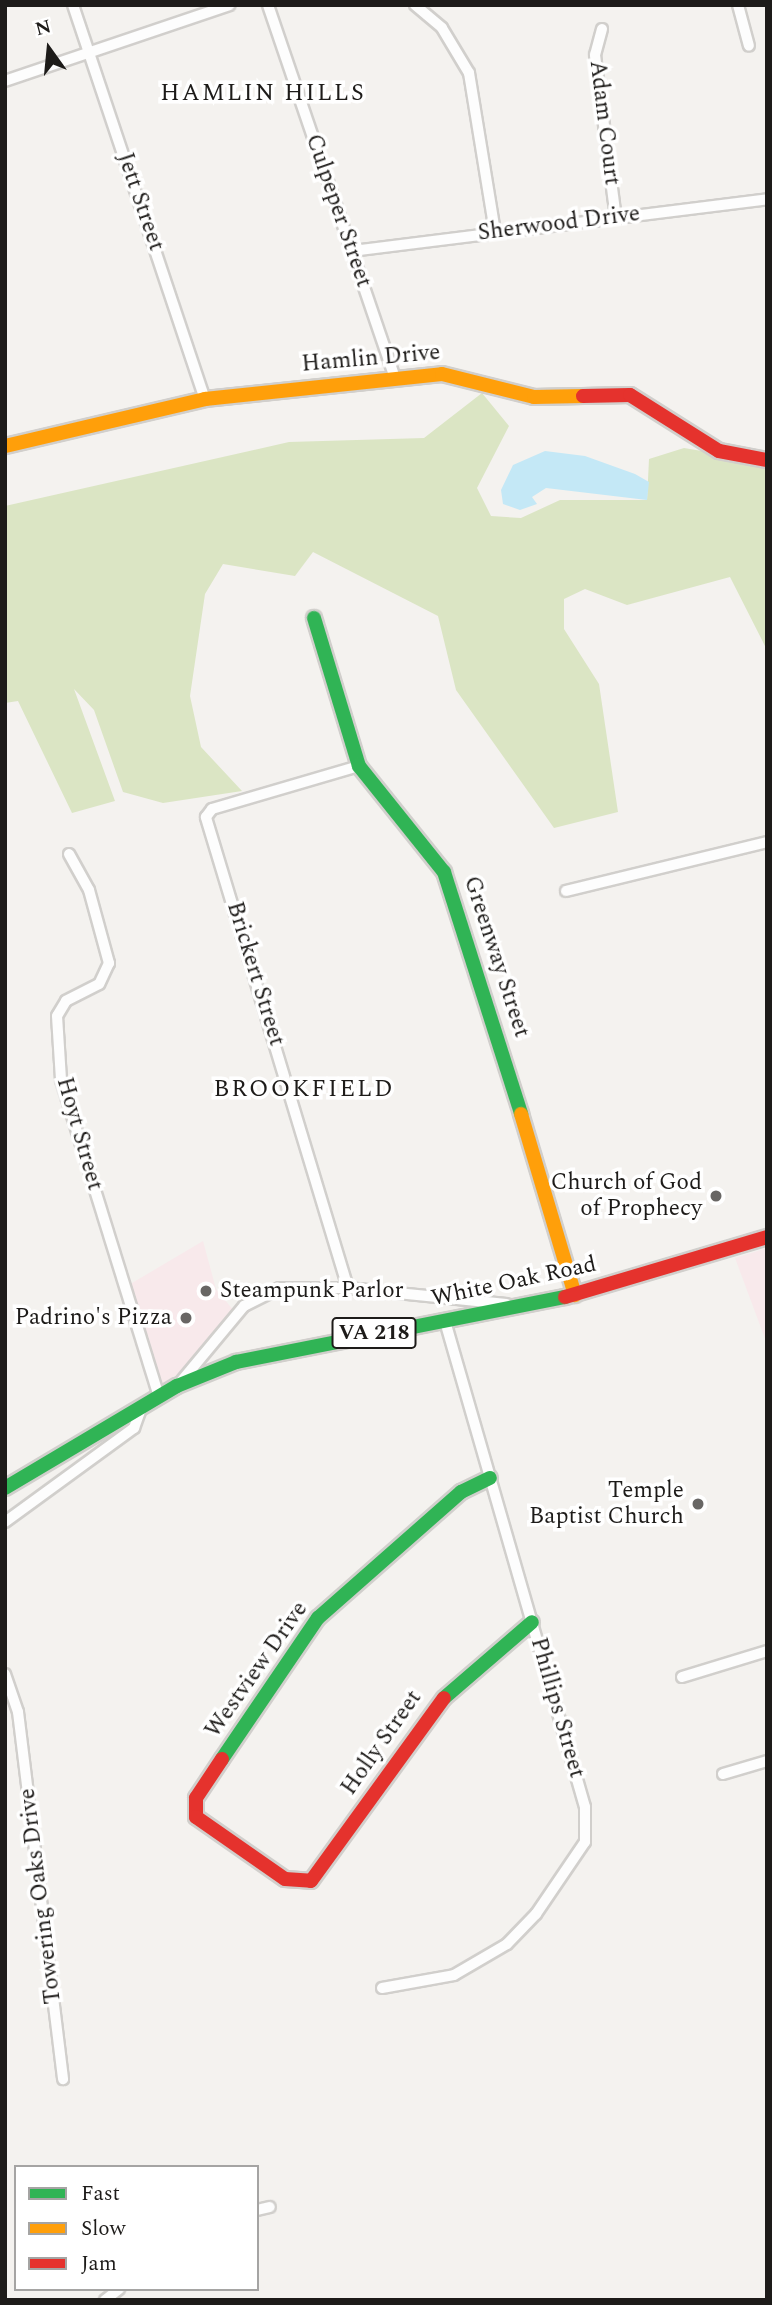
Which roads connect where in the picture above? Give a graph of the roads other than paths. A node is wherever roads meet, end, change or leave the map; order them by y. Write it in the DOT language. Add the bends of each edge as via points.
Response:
graph roads {
  1 [pos="73,5"];
  2 [pos="229,5"];
  3 [pos="268,5"];
  4 [pos="415,5"];
  5 [pos="738,5"];
  6 [pos="602,29"];
  7 [pos="749,46"];
  8 [pos="89,52"];
  9 [pos="5,81"];
  10 [pos="767,199"];
  11 [pos="616,218"];
  12 [pos="495,231"];
  13 [pos="352,251"];
  14 [pos="395,377"];
  15 [pos="205,399"];
  16 [pos="5,446"];
  17 [pos="767,460"];
  18 [pos="314,618"];
  19 [pos="359,766"];
  20 [pos="767,842"];
  21 [pos="69,854"];
  22 [pos="566,891"];
  23 [pos="767,1237"];
  24 [pos="348,1288"];
  25 [pos="575,1295"];
  26 [pos="543,1303"];
  27 [pos="444,1321"];
  28 [pos="177,1386"];
  29 [pos="159,1396"];
  30 [pos="142,1406"];
  31 [pos="490,1478"];
  32 [pos="5,1488"];
  33 [pos="5,1522"];
  34 [pos="533,1622"];
  35 [pos="767,1651"];
  36 [pos="5,1674"];
  37 [pos="682,1677"];
  38 [pos="767,1761"];
  39 [pos="723,1774"];
  40 [pos="277,1874"];
  41 [pos="382,1988"];
  42 [pos="63,2079"];
  43 [pos="270,2207"];
  44 [pos="259,2210"];
  1 -- 8 [label="street, Jett Street"];
  2 -- 8 [label="street"];
  3 -- 13 [label="street, Culpeper Street"];
  4 -- 12 [label="street" via="442,28 469,73"];
  5 -- 7 [label="street"];
  6 -- 11 [label="street, Adam Court" via="595,55"];
  8 -- 9 [label="street"];
  8 -- 15 [label="street, Jett Street"];
  10 -- 11 [label="street, Sherwood Drive"];
  11 -- 12 [label="street, Sherwood Drive"];
  12 -- 13 [label="street, Sherwood Drive"];
  13 -- 14 [label="street, Culpeper Street"];
  14 -- 15 [label="street, Hamlin Drive"];
  14 -- 17 [label="street, Hamlin Drive" via="453,375 534,397 631,395 719,452"];
  15 -- 16 [label="street, Hamlin Drive"];
  18 -- 19 [label="street, Greenway Street" via="337,708"];
  19 -- 24 [label="street, Brickert Street" via="212,809 206,817"];
  19 -- 25 [label="street, Greenway Street" via="444,872 461,913"];
  20 -- 22 [label="street"];
  21 -- 29 [label="street, Hoyt Street" via="89,890 109,963 99,984 66,1001 57,1016 61,1080"];
  23 -- 25 [label="street, White Oak Road / VA 218"];
  24 -- 26 [label="street"];
  24 -- 28 [label="street" via="291,1287 256,1297"];
  25 -- 26 [label="street, White Oak Road / VA 218"];
  26 -- 27 [label="street, White Oak Road / VA 218"];
  27 -- 28 [label="street, White Oak Road / VA 218" via="257,1356"];
  27 -- 31 [label="street, Phillips Street"];
  28 -- 29 [label="street, White Oak Road / VA 218"];
  29 -- 30 [label="street, White Oak Road / VA 218"];
  30 -- 32 [label="street, White Oak Road / VA 218"];
  30 -- 33 [label="street" via="134,1428"];
  31 -- 34 [label="street, Phillips Street"];
  31 -- 40 [label="street, Westview Drive" via="461,1492 318,1618 197,1798 200,1822"];
  34 -- 40 [label="street, Holly Street" via="432,1708 320,1874 298,1883"];
  34 -- 41 [label="street, Phillips Street" via="584,1807 585,1842 536,1914 507,1944 454,1975"];
  35 -- 37 [label="street"];
  36 -- 42 [label="street, Towering Oaks Drive" via="18,1712"];
  38 -- 39 [label="street"];
  43 -- 44 [label="street"];
}
